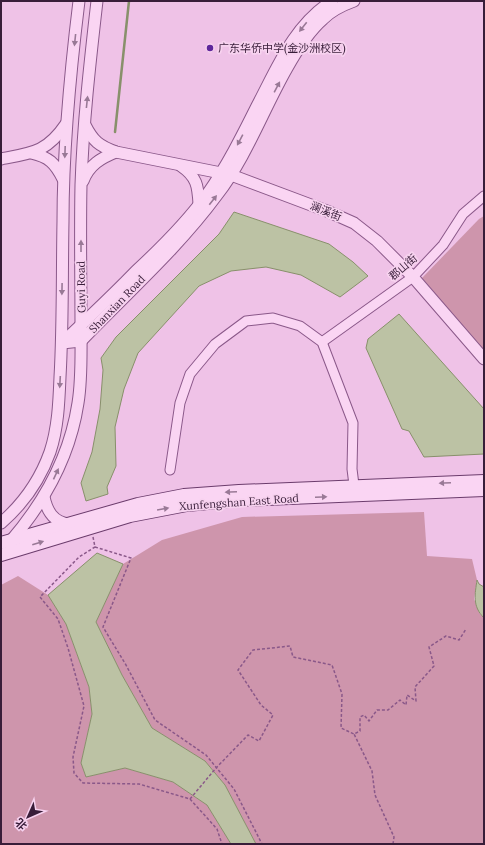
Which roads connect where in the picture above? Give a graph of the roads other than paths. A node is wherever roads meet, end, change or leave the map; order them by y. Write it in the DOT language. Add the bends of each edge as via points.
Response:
graph roads {
  1 [pos="79,1"];
  2 [pos="97,1"];
  3 [pos="332,1"];
  4 [pos="354,1"];
  5 [pos="66,123"];
  6 [pos="84,125"];
  7 [pos="116,152"];
  8 [pos="31,153"];
  9 [pos="1,159"];
  10 [pos="181,165"];
  11 [pos="226,174"];
  12 [pos="64,180"];
  13 [pos="81,184"];
  14 [pos="484,196"];
  15 [pos="199,204"];
  16 [pos="413,277"];
  17 [pos="82,294"];
  18 [pos="103,304"];
  19 [pos="81,324"];
  20 [pos="81,341"];
  21 [pos="322,342"];
  22 [pos="62,343"];
  23 [pos="484,359"];
  24 [pos="170,470"];
  25 [pos="484,481"];
  26 [pos="484,490"];
  27 [pos="354,491"];
  28 [pos="44,497"];
  29 [pos="24,500"];
  30 [pos="36,508"];
  31 [pos="13,512"];
  32 [pos="1,524"];
  33 [pos="69,524"];
  34 [pos="10,544"];
  35 [pos="1,554"];
  1 -- 5 [label="street, Guyi Road, one-way"];
  6 -- 2 [label="street, Guyi Road, one-way"];
  3 -- 11 [label="street, Shanxian Road, one-way" via="310,18 288,47"];
  11 -- 4 [label="street, Shanxian Road, one-way" via="246,148 304,40 323,18"];
  5 -- 8 [label="street" via="50,143"];
  5 -- 12 [label="street, Guyi Road, one-way"];
  6 -- 7 [label="street, 澜溪街" via="96,142"];
  6 -- 13 [label="street, Guyi Road"];
  7 -- 10 [label="street, 澜溪街"];
  7 -- 13 [label="street" via="91,166"];
  8 -- 9 [label="street"];
  8 -- 12 [label="street" via="51,161"];
  10 -- 11 [label="street, 澜溪街"];
  10 -- 15 [label="street" via="194,176"];
  11 -- 15 [label="street, Shanxian Road"];
  11 -- 16 [label="street, 澜溪街" via="354,223 378,241"];
  20 -- 11 [label="street, Shanxian Road, one-way" via="185,234 206,209"];
  12 -- 22 [label="street, Guyi Road, one-way"];
  17 -- 13 [label="street, Guyi Road, one-way"];
  14 -- 16 [label="street, 郡山街" via="463,214 443,245"];
  15 -- 18 [label="street, Shanxian Road" via="161,248"];
  16 -- 21 [label="street, 郡山街"];
  16 -- 23 [label="street, 澜溪街"];
  17 -- 18 [label="street" via="92,305"];
  17 -- 19 [label="street, Guyi Road"];
  18 -- 19 [label="street, Shanxian Road"];
  19 -- 20 [label="street, Guyi Road"];
  19 -- 22 [label="street, Shanxian Road"];
  20 -- 22 [label="street, Shanxian Road"];
  28 -- 20 [label="street, Guyi Road, one-way" via="69,443 78,403"];
  21 -- 24 [label="street" via="300,326 273,318 246,320 215,344 190,374 180,404"];
  21 -- 27 [label="street" via="352,423"];
  22 -- 29 [label="street, Guyi Road, one-way" via="58,409 53,441 42,469"];
  25 -- 27 [label="main road, Xunfengshan East Road, one-way"];
  26 -- 27 [label="main road, Xunfengshan East Road"];
  27 -- 33 [label="main road, Xunfengshan East Road, one-way" via="239,491 184,495 138,504"];
  34 -- 27 [label="main road, Xunfengshan East Road, one-way" via="163,508"];
  28 -- 30 [label="street, Guyi Road"];
  28 -- 33 [label="street" via="51,515 57,521"];
  29 -- 30 [label="street"];
  29 -- 31 [label="street, Guyi Road"];
  30 -- 34 [label="street, Guyi Road"];
  31 -- 32 [label="street, Guyi Road"];
  31 -- 34 [label="street" via="9,526"];
  33 -- 34 [label="main road, Xunfengshan East Road"];
  34 -- 35 [label="main road, Xunfengshan East Road"];
}
